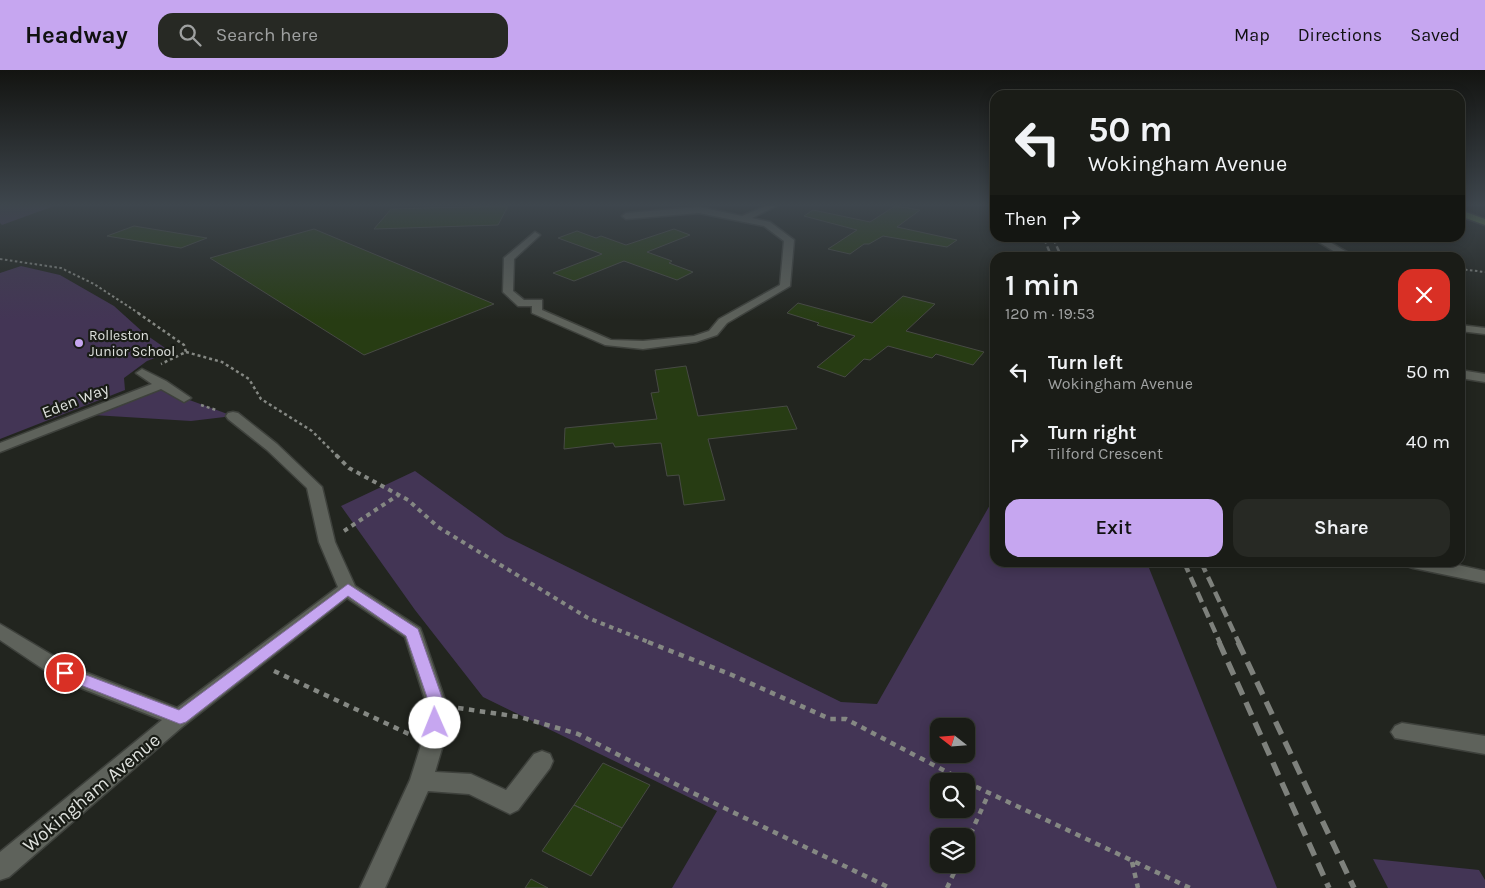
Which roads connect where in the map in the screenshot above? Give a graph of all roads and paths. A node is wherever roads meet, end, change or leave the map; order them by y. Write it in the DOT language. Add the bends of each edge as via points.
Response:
graph roads {
  1 [pos="525,244"];
  2 [pos="789,244"];
  3 [pos="1328,244"];
  4 [pos="1342,252"];
  5 [pos="0,259"];
  6 [pos="1465,270"];
  7 [pos="1485,272"];
  8 [pos="1465,329"];
  9 [pos="1485,331"];
  10 [pos="186,352"];
  11 [pos="142,373"];
  12 [pos="1465,375"];
  13 [pos="1485,378"];
  14 [pos="162,384"];
  15 [pos="184,398"];
  16 [pos="233,416"];
  17 [pos="0,448"];
  18 [pos="398,495"];
  19 [pos="327,542"];
  20 [pos="1437,567"];
  21 [pos="1485,577"];
  22 [pos="348,589"];
  23 [pos="0,631"];
  24 [pos="253,662"];
  25 [pos="438,706"];
  26 [pos="180,718"];
  27 [pos="1402,732"];
  28 [pos="432,745"];
  29 [pos="1485,745"];
  30 [pos="542,761"];
  31 [pos="948,773"];
  32 [pos="421,781"];
  33 [pos="975,787"];
  34 [pos="989,793"];
  35 [pos="973,828"];
  36 [pos="1132,862"];
  37 [pos="0,868"];
  38 [pos="954,873"];
  39 [pos="372,888"];
  40 [pos="890,888"];
  41 [pos="947,888"];
  42 [pos="1138,888"];
  43 [pos="1190,888"];
  1 -- 2 [label="street" via="509,258 508,292 522,304 538,302 536,311 609,343 643,345 696,339 713,333 723,321 785,286"];
  3 -- 4 [label="street"];
  5 -- 10 [label="path" via="59,268 92,283 184,345"];
  6 -- 7 [label="path"];
  8 -- 9 [label="street"];
  10 -- 11 [label="path"];
  10 -- 18 [label="path" via="222,362 249,379 261,399 312,431 349,468"];
  11 -- 14 [label="street"];
  12 -- 13 [label="street"];
  14 -- 15 [label="street"];
  14 -- 17 [label="street, Eden Way"];
  15 -- 16 [label="path"];
  16 -- 19 [label="street" via="314,487"];
  18 -- 19 [label="path"];
  18 -- 31 [label="path" via="438,527 588,618 732,675 830,719 846,718"];
  19 -- 22 [label="street"];
  20 -- 21 [label="street"];
  22 -- 24 [label="street, Wokingham Avenue"];
  22 -- 25 [label="street" via="412,633"];
  23 -- 26 [label="street" via="65,673"];
  24 -- 26 [label="street, Wokingham Avenue"];
  24 -- 28 [label="path"];
  25 -- 28 [label="street"];
  25 -- 40 [label="path" via="520,717 578,734"];
  26 -- 37 [label="street, Wokingham Avenue"];
  27 -- 29 [label="street"];
  28 -- 32 [label="street"];
  30 -- 32 [label="street" via="510,803 471,784"];
  32 -- 39 [label="street"];
  33 -- 34 [label="path"];
  34 -- 35 [label="path"];
  34 -- 36 [label="path"];
  36 -- 42 [label="path"];
  36 -- 43 [label="path"];
  38 -- 41 [label="path"];
}
